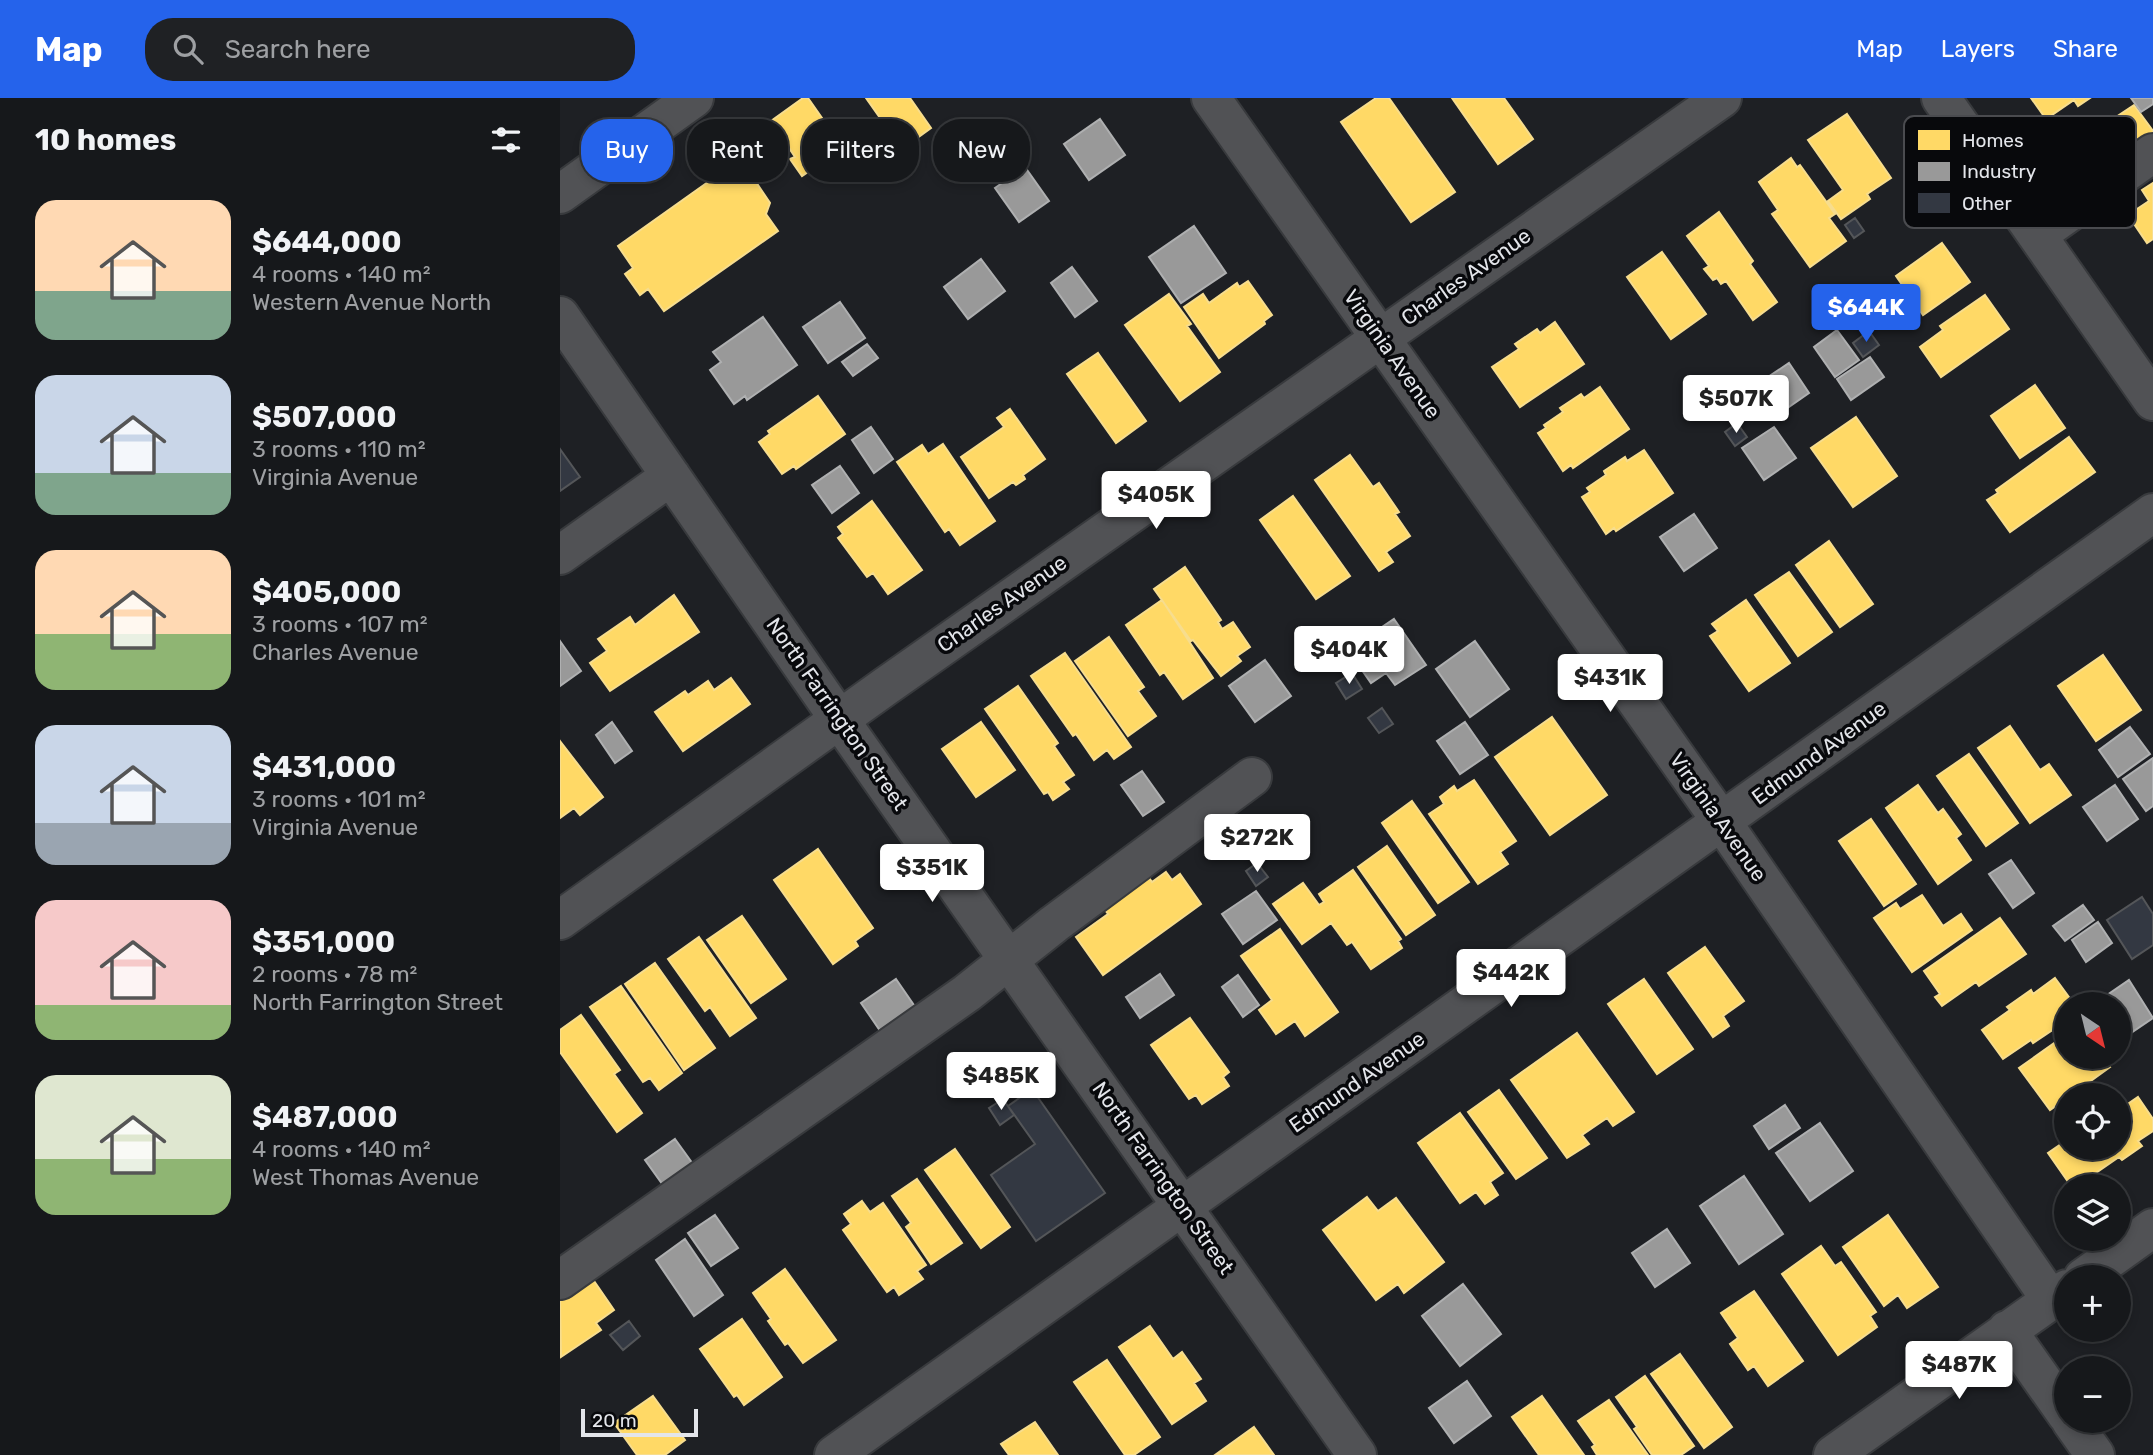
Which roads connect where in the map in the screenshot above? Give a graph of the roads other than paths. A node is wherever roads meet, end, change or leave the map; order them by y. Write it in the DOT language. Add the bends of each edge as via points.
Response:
graph roads {
  1 [pos="694,98"];
  2 [pos="1211,98"];
  3 [pos="1722,98"];
  4 [pos="1941,98"];
  5 [pos="1954,116"];
  6 [pos="2153,153"];
  7 [pos="2136,165"];
  8 [pos="560,194"];
  9 [pos="2032,228"];
  10 [pos="2047,228"];
  11 [pos="2037,235"];
  12 [pos="560,316"];
  13 [pos="1380,337"];
  14 [pos="2153,401"];
  15 [pos="671,475"];
  16 [pos="2153,513"];
  17 [pos="560,555"];
  18 [pos="839,719"];
  19 [pos="1252,778"];
  20 [pos="1722,822"];
  21 [pos="560,920"];
  22 [pos="1008,960"];
  23 [pos="1183,1206"];
  24 [pos="2153,1228"];
  25 [pos="2101,1265"];
  26 [pos="560,1280"];
  27 [pos="2054,1287"];
  28 [pos="2054,1297"];
  29 [pos="2007,1330"];
  30 [pos="2054,1397"];
  31 [pos="2079,1433"];
  32 [pos="834,1455"];
  33 [pos="1357,1455"];
  34 [pos="1833,1455"];
  35 [pos="2095,1455"];
  1 -- 8 [label="street"];
  2 -- 13 [label="street, Virginia Avenue"];
  3 -- 13 [label="street, Charles Avenue"];
  4 -- 5 [label="street"];
  6 -- 7 [label="street"];
  9 -- 11 [label="street"];
  10 -- 11 [label="street"];
  11 -- 14 [label="street"];
  12 -- 15 [label="street, North Farrington Street"];
  13 -- 18 [label="street, Charles Avenue"];
  13 -- 20 [label="street, Virginia Avenue"];
  15 -- 17 [label="street"];
  15 -- 18 [label="street, North Farrington Street"];
  16 -- 20 [label="street, Edmund Avenue"];
  18 -- 21 [label="street, Charles Avenue"];
  18 -- 22 [label="street, North Farrington Street"];
  19 -- 22 [label="street"];
  20 -- 23 [label="street, Edmund Avenue"];
  20 -- 27 [label="street, Virginia Avenue" via="1878,1051"];
  22 -- 23 [label="street, North Farrington Street"];
  22 -- 26 [label="street"];
  23 -- 32 [label="street, Edmund Avenue"];
  23 -- 33 [label="street, North Farrington Street"];
  24 -- 25 [label="street"];
  28 -- 29 [label="street"];
  29 -- 30 [label="street"];
  29 -- 34 [label="street"];
  31 -- 35 [label="street"];
}
